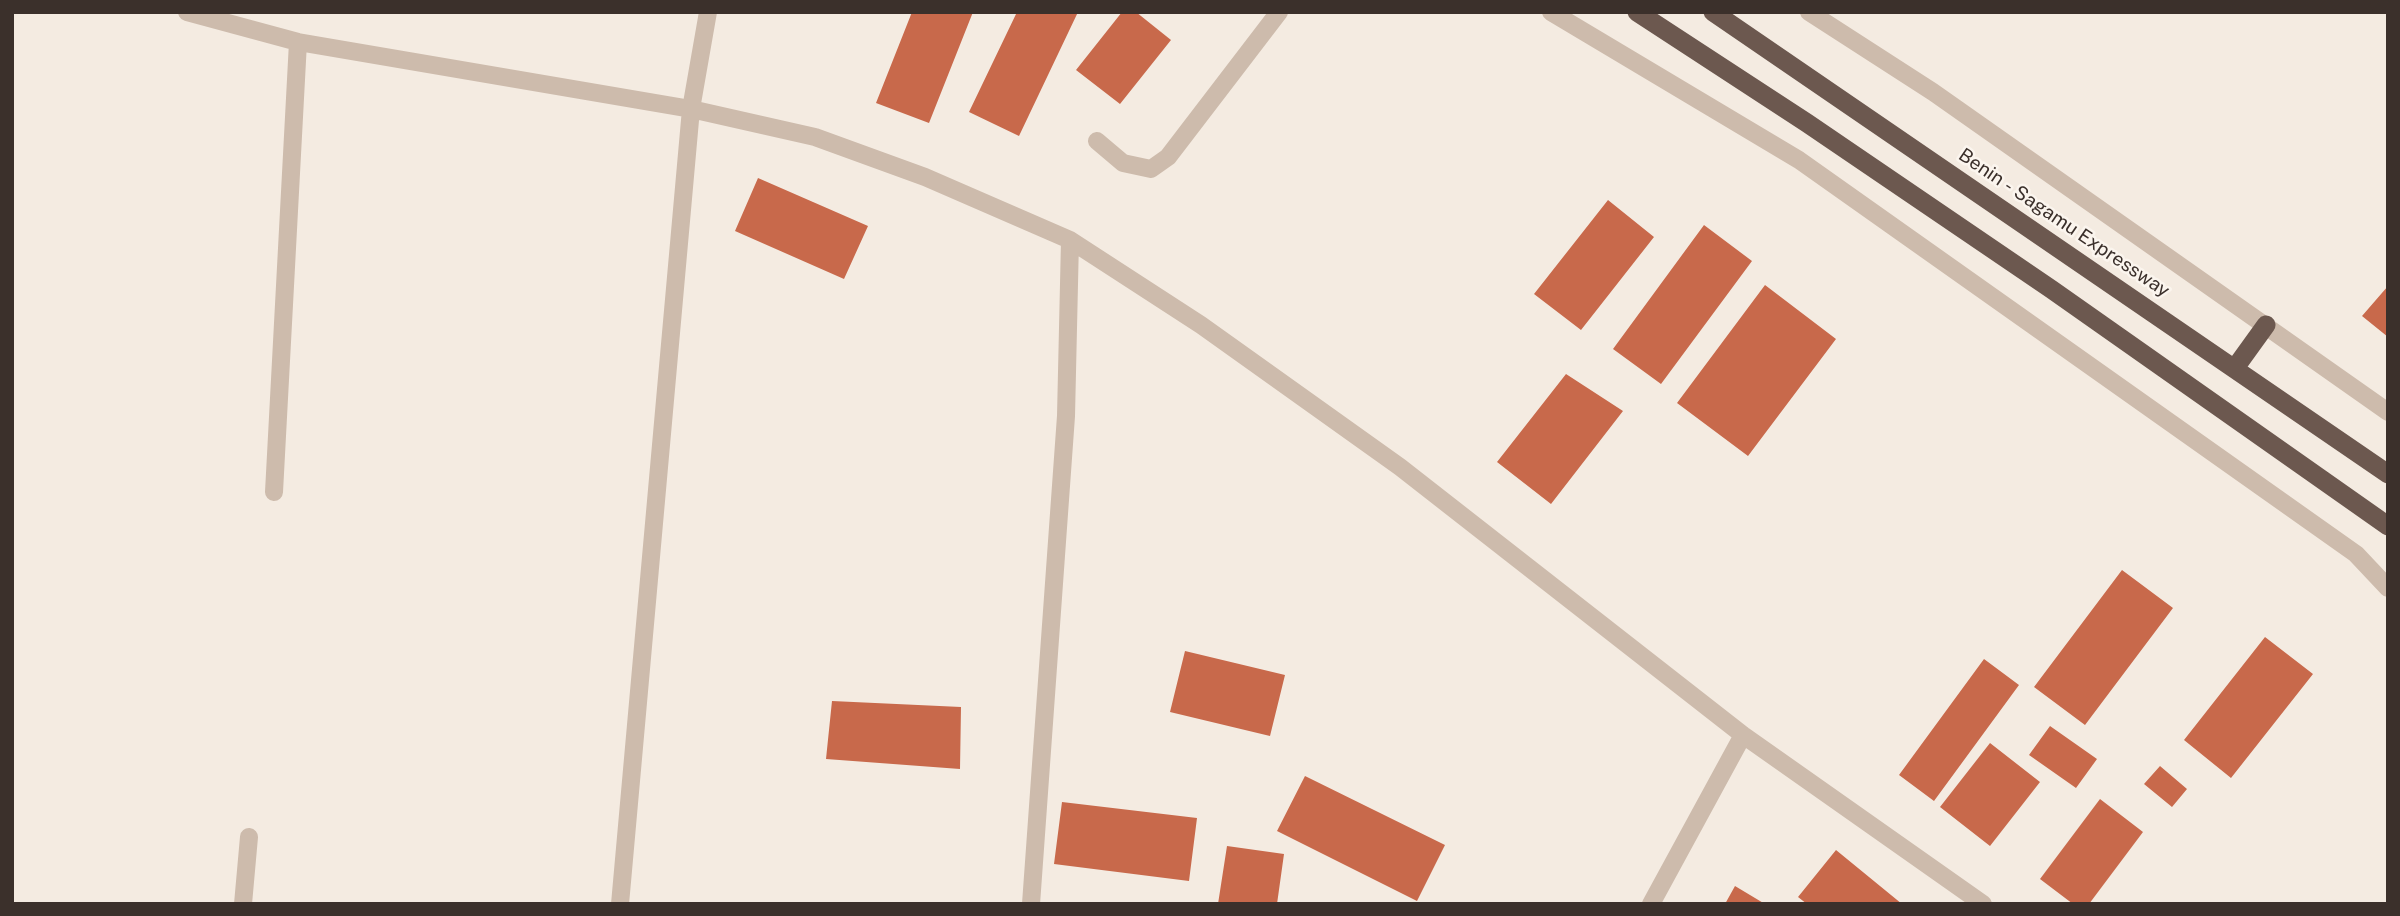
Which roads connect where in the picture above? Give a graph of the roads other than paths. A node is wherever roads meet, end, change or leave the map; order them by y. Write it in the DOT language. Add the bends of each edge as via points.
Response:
graph roads {
  1 [pos="187,12"];
  2 [pos="708,12"];
  3 [pos="1279,12"];
  4 [pos="1551,12"];
  5 [pos="1637,12"];
  6 [pos="1713,12"];
  7 [pos="1809,12"];
  8 [pos="298,42"];
  9 [pos="691,109"];
  10 [pos="1097,141"];
  11 [pos="1070,240"];
  12 [pos="2266,325"];
  13 [pos="2235,369"];
  14 [pos="2388,412"];
  15 [pos="2388,474"];
  16 [pos="274,492"];
  17 [pos="2388,526"];
  18 [pos="2388,588"];
  19 [pos="1743,735"];
  20 [pos="249,837"];
  21 [pos="243,904"];
  22 [pos="620,904"];
  23 [pos="1031,904"];
  24 [pos="1651,904"];
  25 [pos="1983,904"];
  1 -- 8 [label="street"];
  2 -- 9 [label="street"];
  3 -- 10 [label="street" via="1168,157 1152,169 1123,163"];
  4 -- 18 [label="street" via="1799,160 2356,554"];
  5 -- 17 [label="highway" via="2050,289"];
  6 -- 13 [label="highway, Benin - Sagamu Expressway"];
  7 -- 12 [label="street" via="1933,92"];
  8 -- 9 [label="street"];
  8 -- 16 [label="street"];
  9 -- 11 [label="street" via="815,137 925,177"];
  9 -- 22 [label="street"];
  11 -- 19 [label="street" via="1201,325 1400,467"];
  11 -- 23 [label="street" via="1066,416"];
  12 -- 13 [label="highway"];
  12 -- 14 [label="street"];
  13 -- 15 [label="highway, Benin - Sagamu Expressway"];
  19 -- 24 [label="street"];
  19 -- 25 [label="street"];
  20 -- 21 [label="street"];
}
